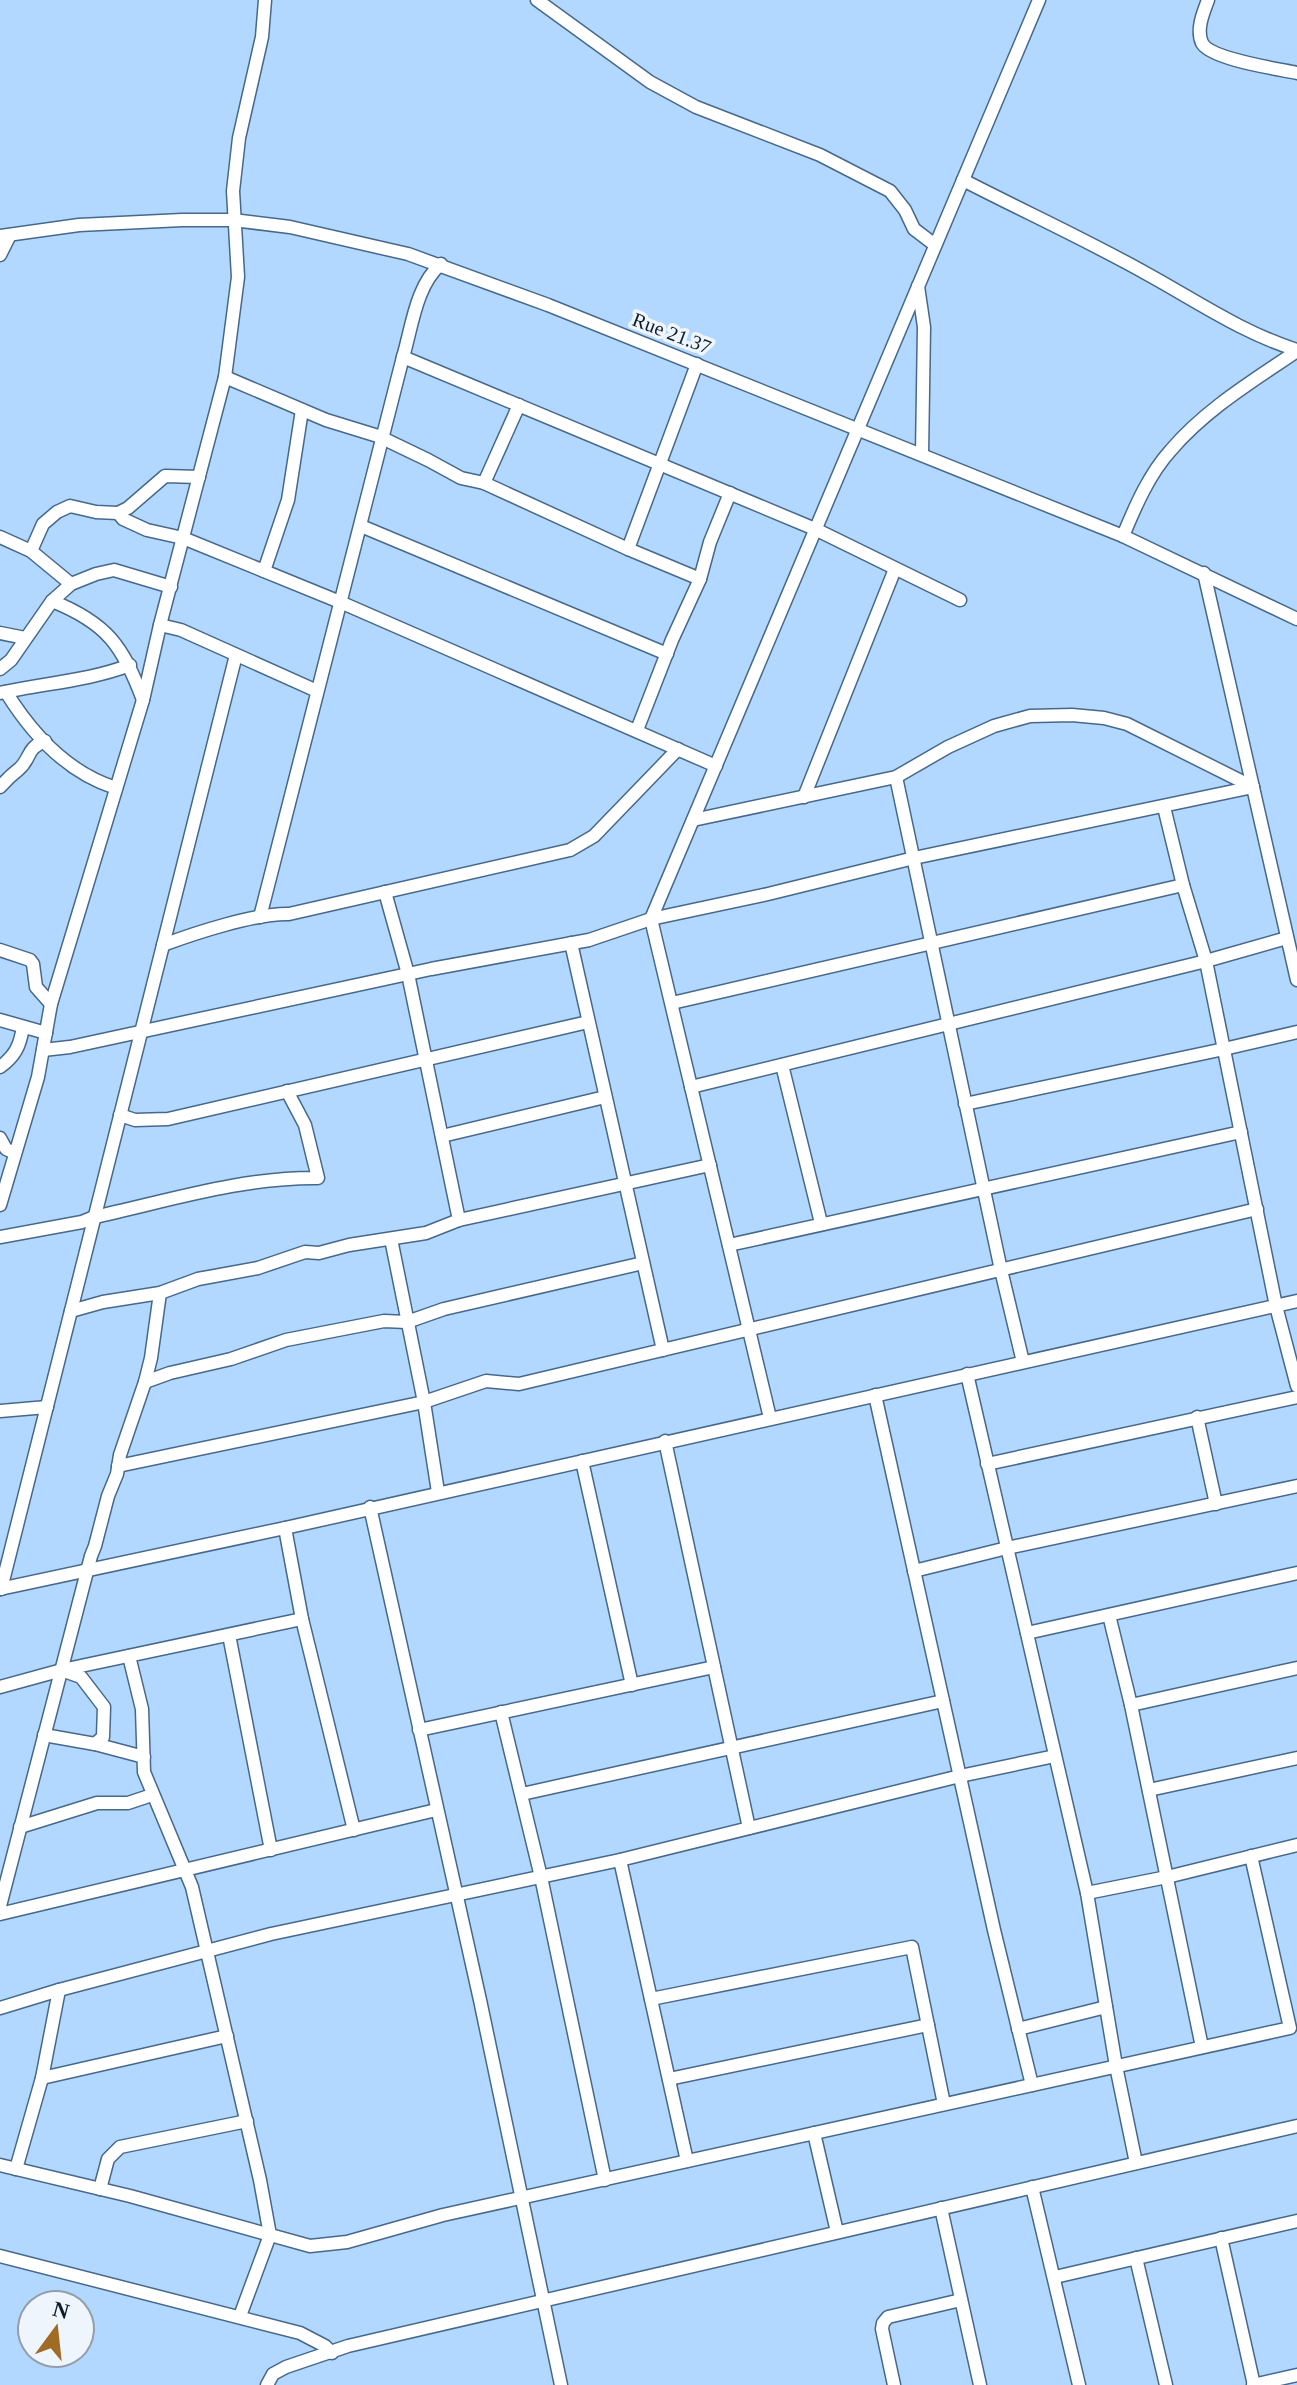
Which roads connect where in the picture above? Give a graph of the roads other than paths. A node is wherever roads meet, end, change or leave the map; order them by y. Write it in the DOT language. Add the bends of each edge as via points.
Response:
graph roads {
  1 [pos="265,0"];
  2 [pos="537,0"];
  3 [pos="1206,1"];
  4 [pos="1041,2"];
  5 [pos="1297,73"];
  6 [pos="963,180"];
  7 [pos="233,220"];
  8 [pos="5,235"];
  9 [pos="935,245"];
  10 [pos="0,255"];
  11 [pos="441,264"];
  12 [pos="918,286"];
  13 [pos="1297,350"];
  14 [pos="403,357"];
  15 [pos="697,364"];
  16 [pos="225,377"];
  17 [pos="519,405"];
  18 [pos="302,410"];
  19 [pos="858,429"];
  20 [pos="384,438"];
  21 [pos="922,454"];
  22 [pos="660,464"];
  23 [pos="199,477"];
  24 [pos="484,483"];
  25 [pos="730,493"];
  26 [pos="118,513"];
  27 [pos="361,526"];
  28 [pos="815,529"];
  29 [pos="1123,536"];
  30 [pos="0,537"];
  31 [pos="183,538"];
  32 [pos="628,549"];
  33 [pos="31,551"];
  34 [pos="895,569"];
  35 [pos="264,571"];
  36 [pos="1204,573"];
  37 [pos="700,579"];
  38 [pos="71,584"];
  39 [pos="171,587"];
  40 [pos="960,600"];
  41 [pos="52,601"];
  42 [pos="340,602"];
  43 [pos="1297,619"];
  44 [pos="160,625"];
  45 [pos="0,633"];
  46 [pos="25,638"];
  47 [pos="667,654"];
  48 [pos="236,655"];
  49 [pos="130,665"];
  50 [pos="0,669"];
  51 [pos="317,691"];
  52 [pos="3,692"];
  53 [pos="143,700"];
  54 [pos="637,730"];
  55 [pos="45,741"];
  56 [pos="678,749"];
  57 [pos="716,766"];
  58 [pos="896,777"];
  59 [pos="0,787"];
  60 [pos="1253,787"];
  61 [pos="116,788"];
  62 [pos="804,797"];
  63 [pos="1164,807"];
  64 [pos="693,820"];
  65 [pos="914,858"];
  66 [pos="1183,885"];
  67 [pos="385,892"];
  68 [pos="260,917"];
  69 [pos="651,919"];
  70 [pos="1287,938"];
  71 [pos="571,943"];
  72 [pos="931,943"];
  73 [pos="163,945"];
  74 [pos="0,950"];
  75 [pos="1206,961"];
  76 [pos="408,974"];
  77 [pos="1297,980"];
  78 [pos="672,1003"];
  79 [pos="51,1004"];
  80 [pos="0,1020"];
  81 [pos="588,1022"];
  82 [pos="949,1024"];
  83 [pos="23,1027"];
  84 [pos="141,1032"];
  85 [pos="1297,1032"];
  86 [pos="46,1033"];
  87 [pos="1224,1049"];
  88 [pos="43,1050"];
  89 [pos="426,1060"];
  90 [pos="782,1065"];
  91 [pos="0,1067"];
  92 [pos="691,1087"];
  93 [pos="287,1091"];
  94 [pos="605,1097"];
  95 [pos="965,1104"];
  96 [pos="120,1115"];
  97 [pos="1241,1132"];
  98 [pos="442,1136"];
  99 [pos="0,1138"];
  100 [pos="15,1153"];
  101 [pos="710,1165"];
  102 [pos="625,1183"];
  103 [pos="984,1189"];
  104 [pos="0,1205"];
  105 [pos="1257,1209"];
  106 [pos="94,1217"];
  107 [pos="459,1220"];
  108 [pos="821,1223"];
  109 [pos="0,1237"];
  110 [pos="391,1239"];
  111 [pos="729,1245"];
  112 [pos="643,1263"];
  113 [pos="1001,1270"];
  114 [pos="160,1293"];
  115 [pos="1297,1301"];
  116 [pos="1276,1306"];
  117 [pos="71,1311"];
  118 [pos="407,1322"];
  119 [pos="749,1331"];
  120 [pos="663,1350"];
  121 [pos="1023,1362"];
  122 [pos="967,1374"];
  123 [pos="145,1382"];
  124 [pos="1297,1386"];
  125 [pos="875,1395"];
  126 [pos="1297,1397"];
  127 [pos="424,1402"];
  128 [pos="47,1407"];
  129 [pos="0,1411"];
  130 [pos="1197,1417"];
  131 [pos="770,1418"];
  132 [pos="665,1441"];
  133 [pos="582,1461"];
  134 [pos="987,1464"];
  135 [pos="118,1466"];
  136 [pos="1297,1486"];
  137 [pos="438,1492"];
  138 [pos="1216,1504"];
  139 [pos="370,1507"];
  140 [pos="285,1528"];
  141 [pos="1007,1548"];
  142 [pos="88,1569"];
  143 [pos="914,1571"];
  144 [pos="1297,1573"];
  145 [pos="0,1589"];
  146 [pos="1109,1615"];
  147 [pos="302,1619"];
  148 [pos="1027,1633"];
  149 [pos="229,1635"];
  150 [pos="129,1656"];
  151 [pos="714,1667"];
  152 [pos="1297,1668"];
  153 [pos="62,1670"];
  154 [pos="632,1685"];
  155 [pos="0,1687"];
  156 [pos="943,1701"];
  157 [pos="1131,1705"];
  158 [pos="501,1712"];
  159 [pos="419,1730"];
  160 [pos="44,1735"];
  161 [pos="95,1744"];
  162 [pos="731,1748"];
  163 [pos="1055,1756"];
  164 [pos="144,1757"];
  165 [pos="1297,1758"];
  166 [pos="960,1776"];
  167 [pos="1149,1790"];
  168 [pos="522,1794"];
  169 [pos="152,1795"];
  170 [pos="436,1810"];
  171 [pos="20,1827"];
  172 [pos="749,1828"];
  173 [pos="354,1830"];
  174 [pos="1297,1845"];
  175 [pos="271,1850"];
  176 [pos="1251,1856"];
  177 [pos="620,1860"];
  178 [pos="186,1870"];
  179 [pos="541,1877"];
  180 [pos="1167,1877"];
  181 [pos="1087,1893"];
  182 [pos="455,1896"];
  183 [pos="0,1906"];
  184 [pos="0,1914"];
  185 [pos="206,1949"];
  186 [pos="59,1990"];
  187 [pos="651,1999"];
  188 [pos="1106,2007"];
  189 [pos="0,2008"];
  190 [pos="928,2025"];
  191 [pos="1018,2029"];
  192 [pos="227,2036"];
  193 [pos="1202,2047"];
  194 [pos="1116,2066"];
  195 [pos="42,2078"];
  196 [pos="669,2079"];
  197 [pos="1032,2085"];
  198 [pos="944,2104"];
  199 [pos="247,2121"];
  200 [pos="1297,2126"];
  201 [pos="814,2133"];
  202 [pos="687,2161"];
  203 [pos="1136,2163"];
  204 [pos="0,2165"];
  205 [pos="16,2169"];
  206 [pos="605,2180"];
  207 [pos="1032,2187"];
  208 [pos="100,2189"];
  209 [pos="522,2198"];
  210 [pos="941,2208"];
  211 [pos="1297,2221"];
  212 [pos="837,2232"];
  213 [pos="270,2235"];
  214 [pos="1221,2238"];
  215 [pos="0,2256"];
  216 [pos="1136,2258"];
  217 [pos="1055,2277"];
  218 [pos="542,2300"];
  219 [pos="961,2300"];
  220 [pos="240,2316"];
  221 [pos="332,2353"];
  222 [pos="1297,2375"];
  223 [pos="267,2385"];
  224 [pos="560,2385"];
  225 [pos="894,2385"];
  226 [pos="980,2385"];
  227 [pos="1079,2385"];
  228 [pos="1166,2385"];
  229 [pos="1254,2385"];
  1 -- 7 [label="street" via="239,138"];
  2 -- 9 [label="street" via="650,82 696,107 820,155 890,191 914,229"];
  3 -- 5 [label="street" via="1199,28 1207,50"];
  4 -- 6 [label="street"];
  6 -- 9 [label="street"];
  6 -- 13 [label="street" via="1253,333"];
  7 -- 8 [label="street, Rue 21.37" via="79,225"];
  7 -- 11 [label="street, Rue 21.37" via="290,227"];
  7 -- 16 [label="street" via="238,277"];
  8 -- 10 [label="street"];
  9 -- 12 [label="street"];
  11 -- 14 [label="street" via="423,287"];
  11 -- 15 [label="street, Rue 21.37"];
  12 -- 19 [label="street"];
  12 -- 21 [label="street" via="924,327"];
  13 -- 29 [label="street" via="1210,411 1169,451"];
  14 -- 17 [label="street"];
  14 -- 20 [label="street"];
  15 -- 19 [label="street, Rue 21.37"];
  15 -- 22 [label="street"];
  16 -- 18 [label="street"];
  16 -- 23 [label="street"];
  17 -- 22 [label="street"];
  17 -- 24 [label="street"];
  18 -- 20 [label="street"];
  18 -- 35 [label="street" via="288,500"];
  19 -- 21 [label="street, Rue 21.37"];
  19 -- 28 [label="street"];
  20 -- 24 [label="street" via="461,478"];
  20 -- 27 [label="street"];
  21 -- 29 [label="street, Rue 21.37"];
  22 -- 25 [label="street"];
  22 -- 32 [label="street"];
  23 -- 26 [label="street" via="165,476"];
  23 -- 31 [label="street"];
  24 -- 32 [label="street"];
  25 -- 28 [label="street"];
  25 -- 37 [label="street"];
  26 -- 31 [label="street" via="147,530"];
  26 -- 33 [label="street" via="70,506 43,524"];
  27 -- 42 [label="street"];
  27 -- 47 [label="street"];
  28 -- 34 [label="street"];
  28 -- 57 [label="street"];
  29 -- 36 [label="street, Rue 21.37"];
  30 -- 33 [label="street"];
  31 -- 35 [label="street"];
  31 -- 39 [label="street"];
  32 -- 37 [label="street"];
  33 -- 38 [label="street"];
  34 -- 40 [label="street"];
  34 -- 62 [label="street"];
  35 -- 42 [label="street"];
  36 -- 43 [label="street, Rue 21.37"];
  36 -- 60 [label="street"];
  37 -- 47 [label="street"];
  38 -- 39 [label="street" via="114,570"];
  38 -- 41 [label="street"];
  39 -- 44 [label="street"];
  41 -- 46 [label="street"];
  41 -- 49 [label="street" via="95,623"];
  42 -- 51 [label="street"];
  42 -- 54 [label="street"];
  44 -- 48 [label="street"];
  44 -- 53 [label="street"];
  45 -- 46 [label="street"];
  46 -- 50 [label="street"];
  47 -- 54 [label="street"];
  48 -- 51 [label="street"];
  48 -- 73 [label="street"];
  49 -- 52 [label="street"];
  49 -- 53 [label="street"];
  51 -- 68 [label="street"];
  52 -- 55 [label="street"];
  53 -- 61 [label="street"];
  54 -- 56 [label="street"];
  55 -- 59 [label="street" via="32,747"];
  55 -- 61 [label="street" via="64,762 95,782"];
  56 -- 57 [label="street"];
  56 -- 67 [label="street" via="594,836 570,850"];
  57 -- 64 [label="street"];
  58 -- 60 [label="street" via="994,726 1030,716 1072,715 1127,724"];
  58 -- 62 [label="street"];
  58 -- 65 [label="street"];
  60 -- 63 [label="street"];
  60 -- 70 [label="street"];
  61 -- 79 [label="street"];
  62 -- 64 [label="street"];
  63 -- 65 [label="street"];
  63 -- 66 [label="street"];
  64 -- 69 [label="street"];
  65 -- 69 [label="street"];
  65 -- 72 [label="street"];
  66 -- 72 [label="street"];
  66 -- 75 [label="street"];
  67 -- 68 [label="street"];
  67 -- 76 [label="street"];
  68 -- 73 [label="street"];
  69 -- 71 [label="street"];
  69 -- 78 [label="street"];
  70 -- 75 [label="street"];
  70 -- 77 [label="street"];
  71 -- 76 [label="street"];
  71 -- 81 [label="street"];
  72 -- 78 [label="street"];
  72 -- 82 [label="street"];
  73 -- 84 [label="street"];
  74 -- 79 [label="street" via="30,960 36,987"];
  75 -- 82 [label="street"];
  75 -- 87 [label="street"];
  76 -- 84 [label="street"];
  76 -- 89 [label="street"];
  78 -- 92 [label="street"];
  79 -- 86 [label="street"];
  80 -- 83 [label="street"];
  81 -- 89 [label="street"];
  81 -- 94 [label="street"];
  82 -- 90 [label="street"];
  82 -- 95 [label="street"];
  83 -- 86 [label="street"];
  83 -- 91 [label="street" via="14,1056"];
  84 -- 88 [label="street"];
  84 -- 96 [label="street"];
  85 -- 87 [label="street"];
  86 -- 88 [label="street"];
  87 -- 95 [label="street"];
  87 -- 97 [label="street"];
  88 -- 100 [label="street"];
  89 -- 93 [label="street"];
  89 -- 98 [label="street"];
  90 -- 92 [label="street"];
  90 -- 108 [label="street"];
  92 -- 101 [label="street"];
  93 -- 96 [label="street" via="168,1119"];
  93 -- 106 [label="street" via="305,1125 318,1178 271,1179"];
  94 -- 98 [label="street"];
  94 -- 102 [label="street"];
  95 -- 103 [label="street"];
  96 -- 106 [label="street"];
  97 -- 103 [label="street"];
  97 -- 105 [label="street"];
  98 -- 107 [label="street"];
  99 -- 100 [label="street"];
  100 -- 104 [label="street"];
  101 -- 102 [label="street"];
  101 -- 111 [label="street"];
  102 -- 107 [label="street"];
  102 -- 112 [label="street"];
  103 -- 108 [label="street"];
  103 -- 113 [label="street"];
  105 -- 113 [label="street"];
  105 -- 116 [label="street"];
  106 -- 109 [label="street"];
  106 -- 117 [label="street"];
  107 -- 110 [label="street"];
  108 -- 111 [label="street"];
  110 -- 114 [label="street" via="305,1252"];
  110 -- 118 [label="street"];
  111 -- 119 [label="street"];
  112 -- 118 [label="street"];
  112 -- 120 [label="street"];
  113 -- 119 [label="street"];
  113 -- 121 [label="street"];
  114 -- 117 [label="street"];
  114 -- 123 [label="street"];
  115 -- 116 [label="street"];
  116 -- 121 [label="street"];
  116 -- 124 [label="street"];
  117 -- 128 [label="street"];
  118 -- 123 [label="street" via="384,1321 286,1340"];
  118 -- 127 [label="street"];
  119 -- 120 [label="street"];
  119 -- 131 [label="street"];
  120 -- 127 [label="street" via="519,1384 486,1381"];
  121 -- 122 [label="street"];
  122 -- 125 [label="street"];
  122 -- 134 [label="street"];
  123 -- 135 [label="street"];
  125 -- 131 [label="street"];
  125 -- 143 [label="street"];
  126 -- 130 [label="street"];
  127 -- 135 [label="street"];
  127 -- 137 [label="street"];
  128 -- 129 [label="street"];
  128 -- 145 [label="street"];
  130 -- 134 [label="street"];
  130 -- 138 [label="street"];
  131 -- 132 [label="street"];
  132 -- 133 [label="street"];
  132 -- 151 [label="street"];
  133 -- 137 [label="street"];
  133 -- 154 [label="street"];
  134 -- 141 [label="street"];
  135 -- 142 [label="street"];
  136 -- 138 [label="street"];
  137 -- 139 [label="street"];
  138 -- 141 [label="street"];
  139 -- 140 [label="street"];
  139 -- 159 [label="street"];
  140 -- 142 [label="street"];
  140 -- 147 [label="street"];
  141 -- 143 [label="street"];
  141 -- 148 [label="street"];
  142 -- 145 [label="street"];
  142 -- 153 [label="street"];
  143 -- 156 [label="street"];
  144 -- 146 [label="street"];
  146 -- 148 [label="street"];
  146 -- 157 [label="street"];
  147 -- 149 [label="street"];
  147 -- 173 [label="street"];
  148 -- 163 [label="street"];
  149 -- 150 [label="street"];
  149 -- 175 [label="street"];
  150 -- 153 [label="street"];
  150 -- 164 [label="street" via="140,1699"];
  151 -- 154 [label="street"];
  151 -- 162 [label="street"];
  152 -- 157 [label="street"];
  153 -- 155 [label="street"];
  153 -- 160 [label="street"];
  153 -- 161 [label="street" via="81,1677 104,1707 103,1737"];
  154 -- 158 [label="street"];
  156 -- 162 [label="street"];
  156 -- 166 [label="street"];
  157 -- 167 [label="street"];
  158 -- 159 [label="street"];
  158 -- 168 [label="street"];
  159 -- 170 [label="street"];
  160 -- 161 [label="street"];
  160 -- 171 [label="street"];
  161 -- 164 [label="street"];
  162 -- 168 [label="street"];
  162 -- 172 [label="street"];
  163 -- 166 [label="street"];
  163 -- 181 [label="street"];
  164 -- 169 [label="street"];
  165 -- 167 [label="street"];
  166 -- 172 [label="street"];
  166 -- 191 [label="street"];
  167 -- 180 [label="street"];
  168 -- 179 [label="street"];
  169 -- 171 [label="street" via="128,1803 97,1803"];
  169 -- 178 [label="street"];
  170 -- 173 [label="street"];
  170 -- 182 [label="street"];
  171 -- 183 [label="street"];
  172 -- 177 [label="street"];
  173 -- 175 [label="street"];
  174 -- 176 [label="street"];
  175 -- 178 [label="street"];
  176 -- 180 [label="street"];
  176 -- 193 [label="street" via="1290,2028"];
  177 -- 179 [label="street"];
  177 -- 187 [label="street"];
  178 -- 184 [label="street"];
  178 -- 185 [label="street"];
  179 -- 182 [label="street"];
  179 -- 206 [label="street"];
  180 -- 181 [label="street"];
  180 -- 193 [label="street"];
  181 -- 188 [label="street"];
  182 -- 185 [label="street"];
  182 -- 209 [label="street"];
  185 -- 186 [label="street"];
  185 -- 192 [label="street"];
  186 -- 189 [label="street"];
  186 -- 195 [label="street"];
  187 -- 190 [label="street" via="912,1947"];
  187 -- 196 [label="street"];
  188 -- 191 [label="street"];
  188 -- 194 [label="street"];
  190 -- 196 [label="street"];
  190 -- 198 [label="street"];
  191 -- 197 [label="street"];
  192 -- 195 [label="street"];
  192 -- 199 [label="street"];
  193 -- 194 [label="street"];
  194 -- 197 [label="street"];
  194 -- 203 [label="street"];
  195 -- 205 [label="street"];
  196 -- 202 [label="street"];
  197 -- 198 [label="street"];
  198 -- 201 [label="street"];
  199 -- 208 [label="street" via="120,2147 108,2159"];
  199 -- 213 [label="street"];
  200 -- 203 [label="street"];
  201 -- 202 [label="street"];
  201 -- 212 [label="street"];
  202 -- 206 [label="street"];
  203 -- 207 [label="street"];
  204 -- 205 [label="street"];
  205 -- 208 [label="street"];
  206 -- 209 [label="street"];
  207 -- 210 [label="street"];
  207 -- 217 [label="street"];
  208 -- 213 [label="street"];
  209 -- 213 [label="street" via="347,2242 310,2246"];
  209 -- 218 [label="street"];
  210 -- 212 [label="street"];
  210 -- 219 [label="street"];
  211 -- 214 [label="street"];
  212 -- 218 [label="street"];
  213 -- 220 [label="street"];
  214 -- 216 [label="street"];
  214 -- 229 [label="street"];
  215 -- 220 [label="street"];
  216 -- 217 [label="street"];
  216 -- 228 [label="street"];
  217 -- 227 [label="street"];
  218 -- 221 [label="street"];
  218 -- 224 [label="street"];
  219 -- 225 [label="street" via="888,2317 883,2323"];
  219 -- 226 [label="street"];
  220 -- 221 [label="street" via="300,2333"];
  221 -- 223 [label="street" via="286,2367"];
  222 -- 229 [label="street"];
}
